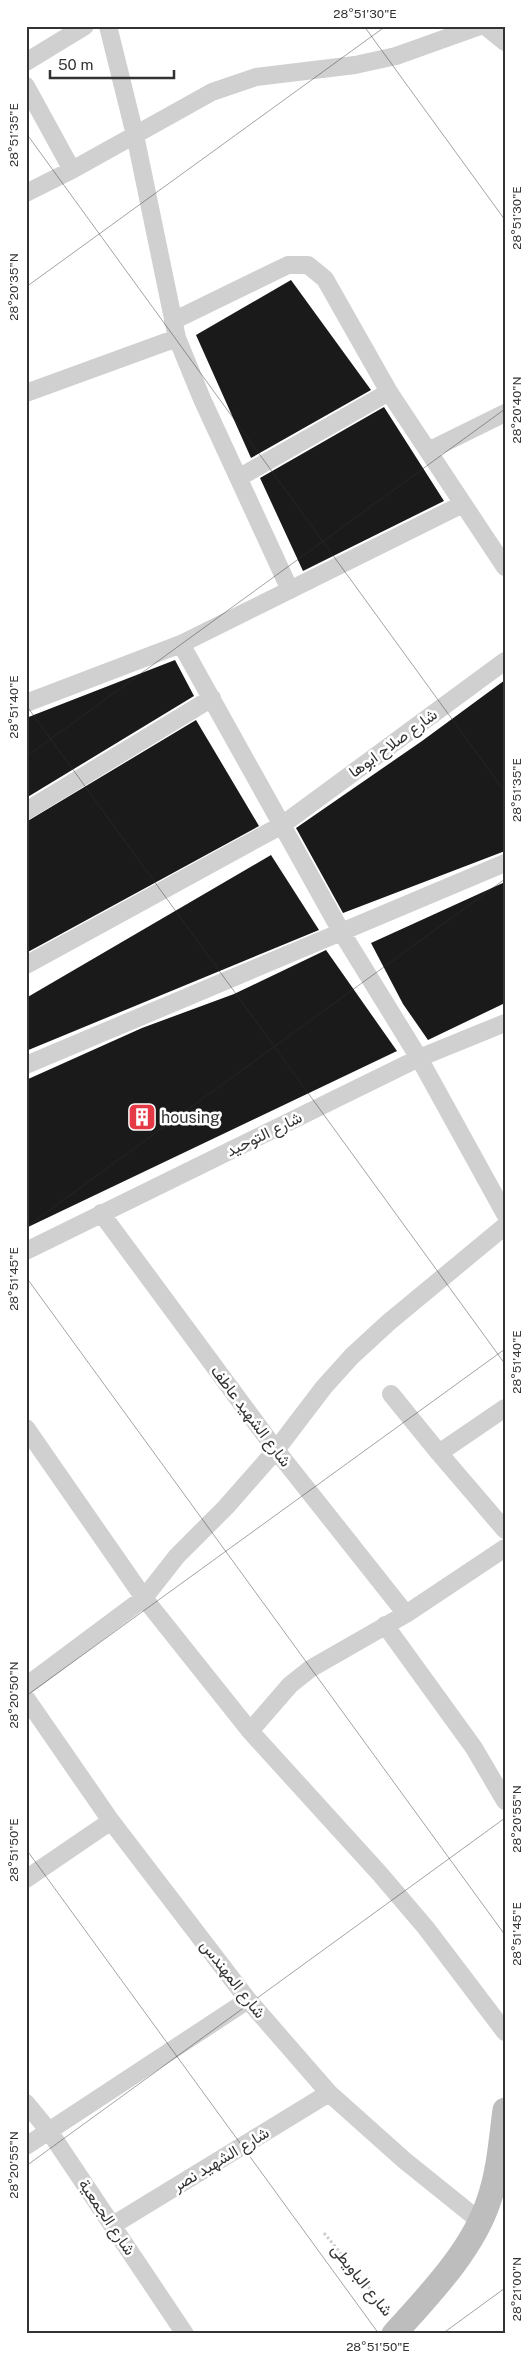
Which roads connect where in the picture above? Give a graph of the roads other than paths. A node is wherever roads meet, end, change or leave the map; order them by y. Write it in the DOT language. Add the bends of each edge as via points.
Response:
graph roads {
  1 [pos="85,26"];
  2 [pos="108,26"];
  3 [pos="480,26"];
  4 [pos="485,26"];
  5 [pos="505,42"];
  6 [pos="26,62"];
  7 [pos="26,86"];
  8 [pos="135,135"];
  9 [pos="72,170"];
  10 [pos="26,193"];
  11 [pos="173,321"];
  12 [pos="177,338"];
  13 [pos="389,392"];
  14 [pos="26,393"];
  15 [pos="505,413"];
  16 [pos="428,451"];
  17 [pos="240,477"];
  18 [pos="463,504"];
  19 [pos="505,567"];
  20 [pos="290,590"];
  21 [pos="181,644"];
  22 [pos="505,661"];
  23 [pos="212,698"];
  24 [pos="26,703"];
  25 [pos="26,811"];
  26 [pos="282,826"];
  27 [pos="505,863"];
  28 [pos="342,933"];
  29 [pos="26,965"];
  30 [pos="505,1023"];
  31 [pos="419,1058"];
  32 [pos="26,1065"];
  33 [pos="101,1214"];
  34 [pos="505,1214"];
  35 [pos="505,1226"];
  36 [pos="26,1251"];
  37 [pos="390,1394"];
  38 [pos="505,1408"];
  39 [pos="26,1428"];
  40 [pos="276,1450"];
  41 [pos="439,1453"];
  42 [pos="505,1530"];
  43 [pos="505,1548"];
  44 [pos="144,1598"];
  45 [pos="406,1614"];
  46 [pos="385,1626"];
  47 [pos="26,1686"];
  48 [pos="26,1698"];
  49 [pos="250,1730"];
  50 [pos="505,1801"];
  51 [pos="111,1821"];
  52 [pos="26,1879"];
  53 [pos="248,2000"];
  54 [pos="505,2032"];
  55 [pos="329,2093"];
  56 [pos="26,2103"];
  57 [pos="505,2110"];
  58 [pos="49,2131"];
  59 [pos="26,2146"];
  60 [pos="501,2183"];
  61 [pos="480,2222"];
  62 [pos="113,2225"];
  63 [pos="397,2330"];
  64 [pos="184,2334"];
  1 -- 6 [label="street"];
  2 -- 8 [label="street"];
  3 -- 8 [label="street" via="434,44 364,63 256,78 236,84 212,92"];
  4 -- 5 [label="street"];
  7 -- 9 [label="street"];
  8 -- 9 [label="street"];
  8 -- 11 [label="street"];
  9 -- 10 [label="street"];
  11 -- 12 [label="street"];
  11 -- 13 [label="street" via="288,265 308,265 325,279"];
  12 -- 14 [label="street"];
  12 -- 17 [label="street"];
  13 -- 16 [label="street"];
  13 -- 17 [label="street"];
  15 -- 16 [label="street"];
  16 -- 18 [label="street"];
  17 -- 20 [label="street"];
  18 -- 19 [label="street"];
  18 -- 20 [label="street"];
  20 -- 21 [label="street"];
  21 -- 23 [label="street"];
  21 -- 24 [label="street"];
  22 -- 26 [label="street, شارع صلاح ابوها"];
  23 -- 25 [label="street"];
  23 -- 26 [label="street"];
  26 -- 28 [label="street"];
  26 -- 29 [label="street, شارع صلاح ابوها"];
  27 -- 28 [label="street"];
  28 -- 31 [label="street"];
  28 -- 32 [label="street"];
  30 -- 31 [label="street, شارع التوحيد"];
  31 -- 33 [label="street, شارع التوحيد"];
  31 -- 34 [label="street"];
  33 -- 36 [label="street, شارع التوحيد"];
  33 -- 40 [label="street, شارع الشهيد عاطف"];
  35 -- 40 [label="street" via="352,1356"];
  37 -- 41 [label="street"];
  38 -- 41 [label="street"];
  39 -- 44 [label="street"];
  40 -- 44 [label="street" via="177,1556"];
  40 -- 45 [label="street, شارع الشهيد عاطف"];
  41 -- 42 [label="street"];
  43 -- 45 [label="street"];
  44 -- 47 [label="street"];
  44 -- 49 [label="street"];
  45 -- 46 [label="street"];
  46 -- 49 [label="street" via="290,1684"];
  46 -- 50 [label="street" via="474,1748"];
  48 -- 51 [label="street, شارع المهندس"];
  49 -- 54 [label="street" via="426,1928"];
  51 -- 52 [label="street"];
  51 -- 53 [label="street, شارع المهندس"];
  53 -- 55 [label="street, شارع المهندس"];
  53 -- 58 [label="street"];
  55 -- 61 [label="street, شارع المهندس"];
  55 -- 62 [label="street, شارع الشهيد نصر"];
  56 -- 58 [label="street, شارع الجمعية"];
  57 -- 60 [label="main road"];
  58 -- 59 [label="street"];
  58 -- 62 [label="street, شارع الجمعية"];
  60 -- 61 [label="main road"];
  61 -- 63 [label="main road" via="466,2247"];
  62 -- 64 [label="street, شارع الجمعية"];
}
